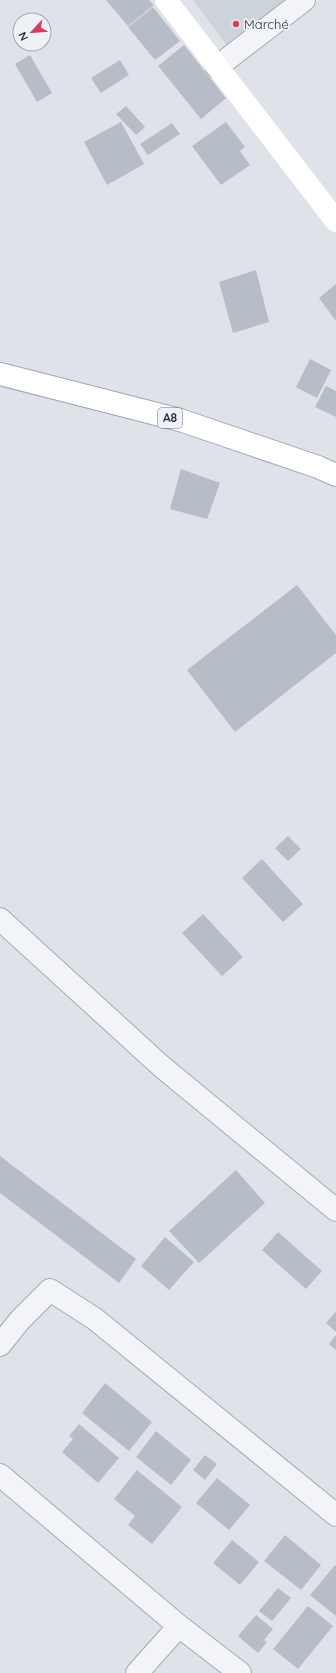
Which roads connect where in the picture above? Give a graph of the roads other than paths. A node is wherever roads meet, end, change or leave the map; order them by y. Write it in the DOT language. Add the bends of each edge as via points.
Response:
graph roads {
  1 [pos="166,0"];
  2 [pos="304,0"];
  3 [pos="217,67"];
  4 [pos="336,221"];
  5 [pos="0,374"];
  6 [pos="336,475"];
  7 [pos="0,918"];
  8 [pos="336,1210"];
  9 [pos="0,1345"];
  10 [pos="0,1475"];
  11 [pos="336,1515"];
  12 [pos="179,1626"];
  13 [pos="137,1673"];
  14 [pos="240,1673"];
  1 -- 3 [label="main road"];
  2 -- 3 [label="street"];
  3 -- 4 [label="main road"];
  5 -- 6 [label="main road, A8" via="180,420"];
  7 -- 8 [label="street" via="161,1066"];
  9 -- 11 [label="street" via="20,1320 50,1290 95,1319"];
  10 -- 12 [label="street"];
  12 -- 13 [label="street"];
  12 -- 14 [label="street"];
}
